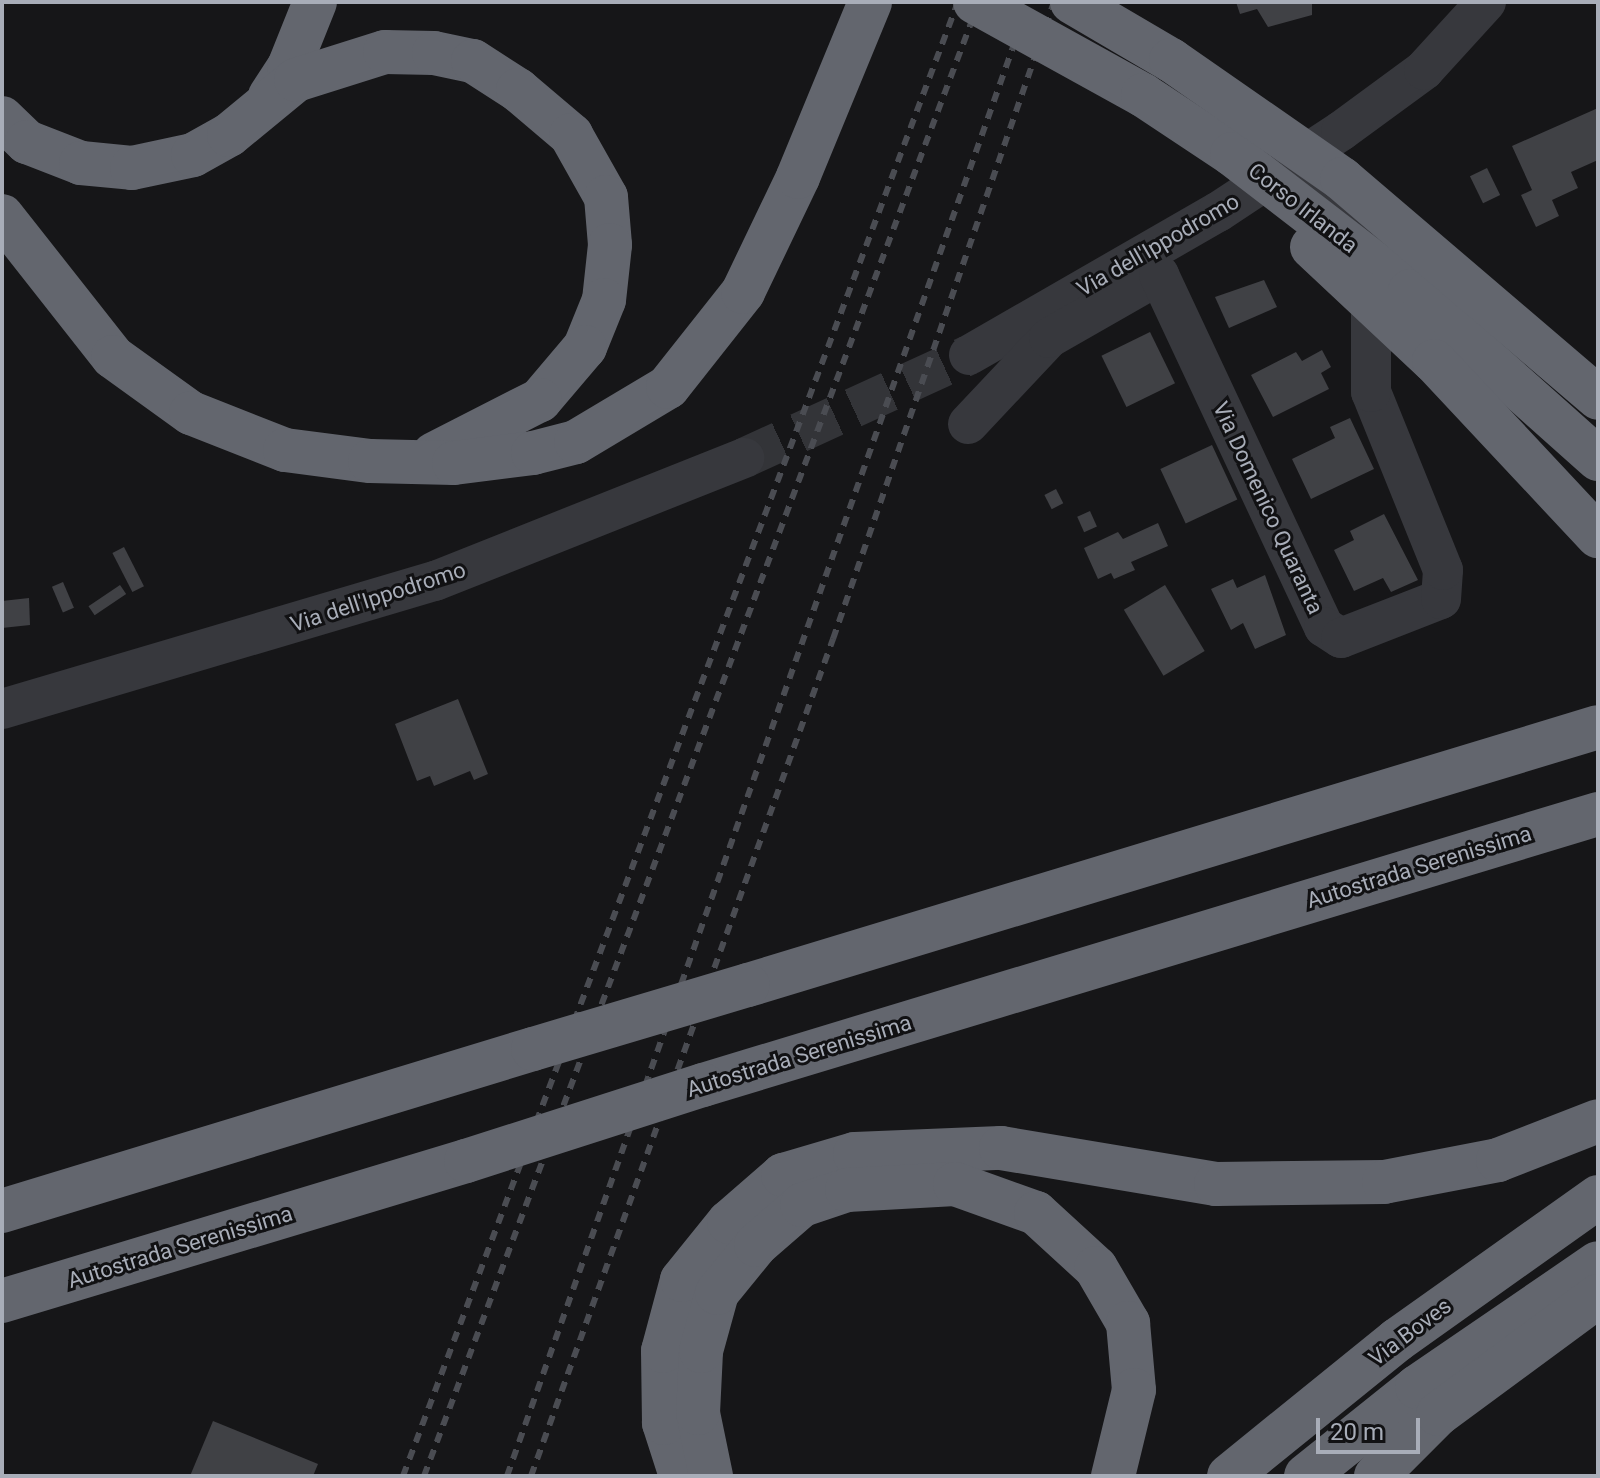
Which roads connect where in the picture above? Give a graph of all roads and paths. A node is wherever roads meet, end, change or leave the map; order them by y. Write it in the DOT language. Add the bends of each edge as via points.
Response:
graph roads {
  1 [pos="315,2"];
  2 [pos="870,2"];
  3 [pos="975,2"];
  4 [pos="1072,2"];
  5 [pos="1486,2"];
  6 [pos="269,98"];
  7 [pos="2,118"];
  8 [pos="1232,154"];
  9 [pos="1297,160"];
  10 [pos="2,216"];
  11 [pos="1159,275"];
  12 [pos="969,355"];
  13 [pos="1598,398"];
  14 [pos="968,424"];
  15 [pos="744,458"];
  16 [pos="1598,459"];
  17 [pos="420,461"];
  18 [pos="1598,536"];
  19 [pos="2,709"];
  20 [pos="1598,727"];
  21 [pos="1598,814"];
  22 [pos="1598,1121"];
  23 [pos="1598,1197"];
  24 [pos="2,1211"];
  25 [pos="1598,1263"];
  26 [pos="1598,1296"];
  27 [pos="2,1301"];
  28 [pos="681,1476"];
  29 [pos="711,1476"];
  30 [pos="1113,1476"];
  31 [pos="1229,1476"];
  32 [pos="1306,1476"];
  33 [pos="1376,1476"];
  1 -- 6 [label="highway" via="289,67"];
  2 -- 17 [label="highway" via="798,177 743,292 668,387 576,442 454,463"];
  3 -- 8 [label="highway, Corso Irlanda, bridge" via="1143,95"];
  4 -- 13 [label="highway, Corso Irlanda, bridge" via="1171,60 1342,179"];
  5 -- 9 [label="street, Via dell'Ippodromo" via="1424,70"];
  6 -- 7 [label="highway" via="229,135 193,155 132,168 81,163 27,142"];
  6 -- 17 [label="highway" via="335,64 385,52 473,61 571,135 606,197 610,245 604,300 585,347 540,400"];
  8 -- 16 [label="highway, Corso Irlanda, bridge" via="1410,291"];
  8 -- 18 [label="highway, bridge" via="1291,227 1434,361"];
  9 -- 11 [label="street, Via Domenico Quaranta" via="1355,218 1371,272 1371,392 1443,570 1441,599 1341,638 1324,627"];
  9 -- 12 [label="street, Via dell'Ippodromo" via="1218,212"];
  10 -- 17 [label="highway" via="113,357 191,413 285,450 370,461"];
  11 -- 14 [label="street, Via dell'Ippodromo" via="1049,338"];
  15 -- 19 [label="street, Via dell'Ippodromo" via="435,581"];
  20 -- 24 [label="highway, bridge"];
  21 -- 27 [label="highway, Autostrada Serenissima, bridge"];
  22 -- 28 [label="highway" via="1498,1160 1384,1182 1216,1184 1001,1148 855,1154 783,1175 729,1222 682,1280 663,1351 664,1423"];
  23 -- 31 [label="highway, Via Boves" via="1397,1340"];
  25 -- 32 [label="highway" via="1417,1387"];
  26 -- 33 [label="highway" via="1438,1414"];
  29 -- 30 [label="highway" via="698,1413 701,1351 717,1293 756,1245 802,1205 847,1190 955,1184 1036,1213 1096,1268 1128,1323 1134,1390"];
}
